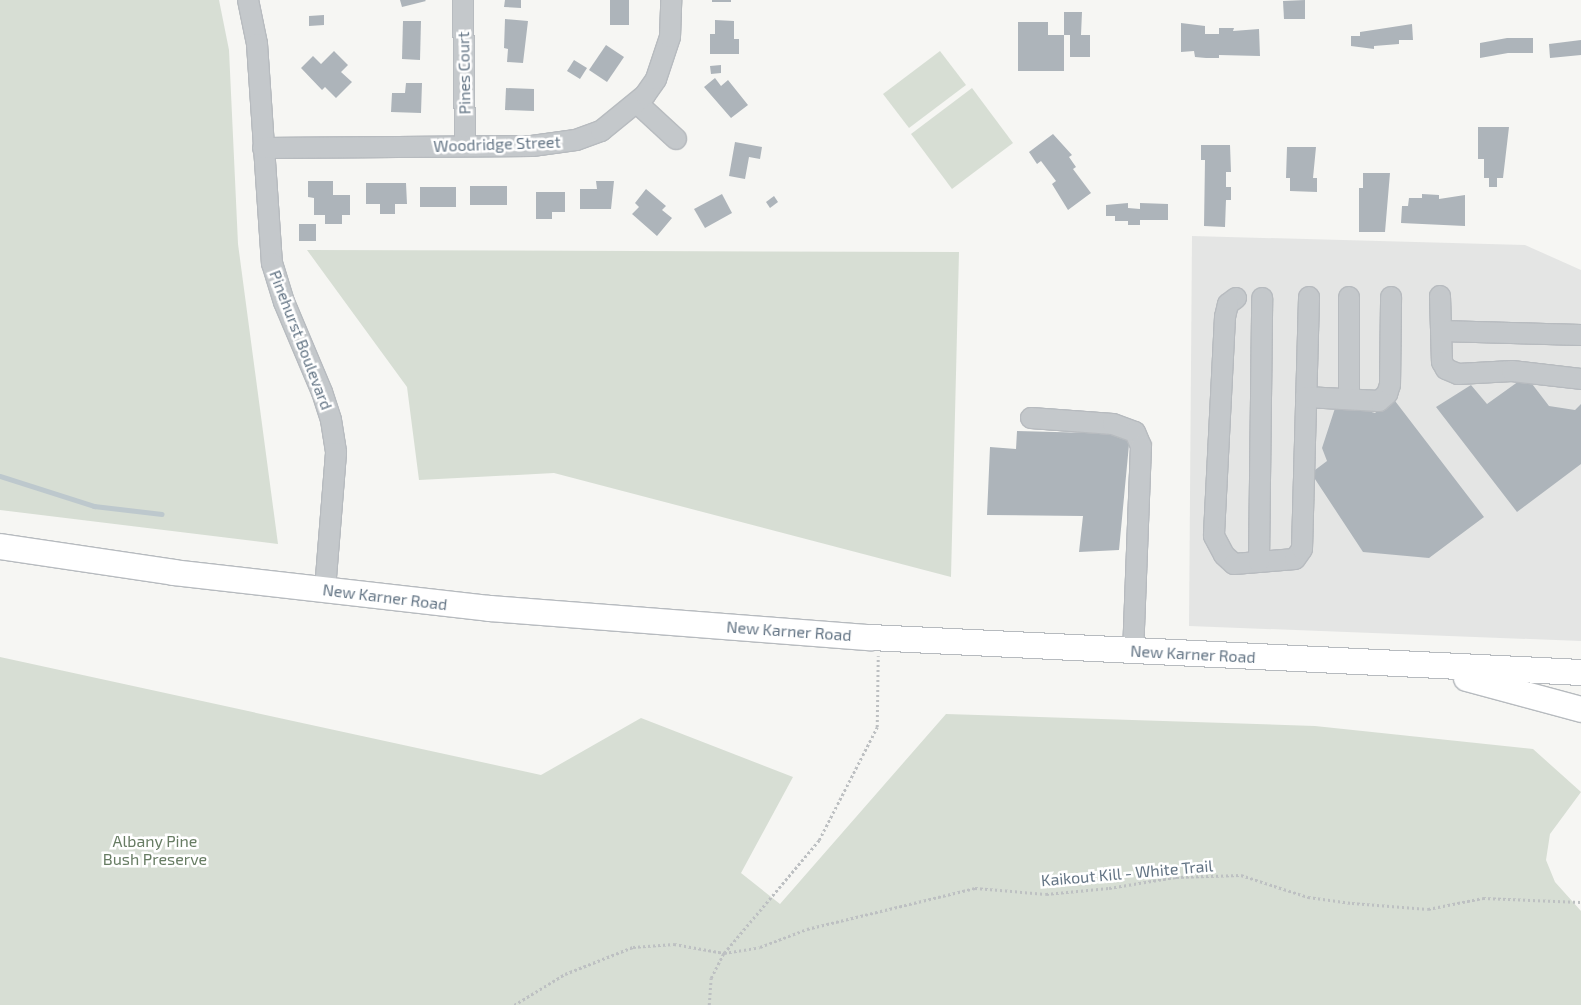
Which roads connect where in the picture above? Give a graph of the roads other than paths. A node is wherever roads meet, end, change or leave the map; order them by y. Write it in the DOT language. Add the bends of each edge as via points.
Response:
graph roads {
  1 [pos="248,0"];
  2 [pos="463,0"];
  3 [pos="671,0"];
  4 [pos="637,103"];
  5 [pos="676,139"];
  6 [pos="465,146"];
  7 [pos="263,148"];
  8 [pos="1440,296"];
  9 [pos="1309,297"];
  10 [pos="1349,297"];
  11 [pos="1391,297"];
  12 [pos="1236,298"];
  13 [pos="1262,298"];
  14 [pos="1441,331"];
  15 [pos="1581,335"];
  16 [pos="1581,379"];
  17 [pos="1306,398"];
  18 [pos="1349,398"];
  19 [pos="1032,418"];
  20 [pos="0,546"];
  21 [pos="1259,562"];
  22 [pos="325,590"];
  23 [pos="1133,652"];
  24 [pos="1413,665"];
  25 [pos="1581,672"];
  26 [pos="1581,709"];
  1 -- 7 [label="street, Pinehurst Boulevard" via="257,44"];
  2 -- 6 [label="street, Pines Court"];
  3 -- 4 [label="street, Woodridge Street" via="670,37 656,79"];
  4 -- 5 [label="street"];
  4 -- 6 [label="street, Woodridge Street" via="601,132 576,140 532,146"];
  6 -- 7 [label="street, Woodridge Street"];
  7 -- 22 [label="street, Pinehurst Boulevard" via="272,263 284,302 322,392 336,453"];
  8 -- 14 [label="street"];
  9 -- 17 [label="street"];
  10 -- 18 [label="street"];
  11 -- 18 [label="street" via="1390,385 1387,394 1379,401"];
  12 -- 21 [label="street" via="1228,304 1225,317 1214,536 1224,555 1234,564"];
  13 -- 21 [label="street"];
  14 -- 15 [label="street"];
  14 -- 16 [label="street" via="1442,362 1446,369 1458,374 1512,372"];
  17 -- 18 [label="street"];
  17 -- 21 [label="street" via="1302,549 1295,559"];
  19 -- 23 [label="street" via="1113,424 1135,432 1141,446"];
  20 -- 22 [label="main road, New Karner Road" via="118,565"];
  22 -- 23 [label="main road, New Karner Road" via="489,608 878,638"];
  23 -- 24 [label="main road, New Karner Road"];
  24 -- 25 [label="main road, New Karner Road"];
  24 -- 26 [label="main road"];
}
